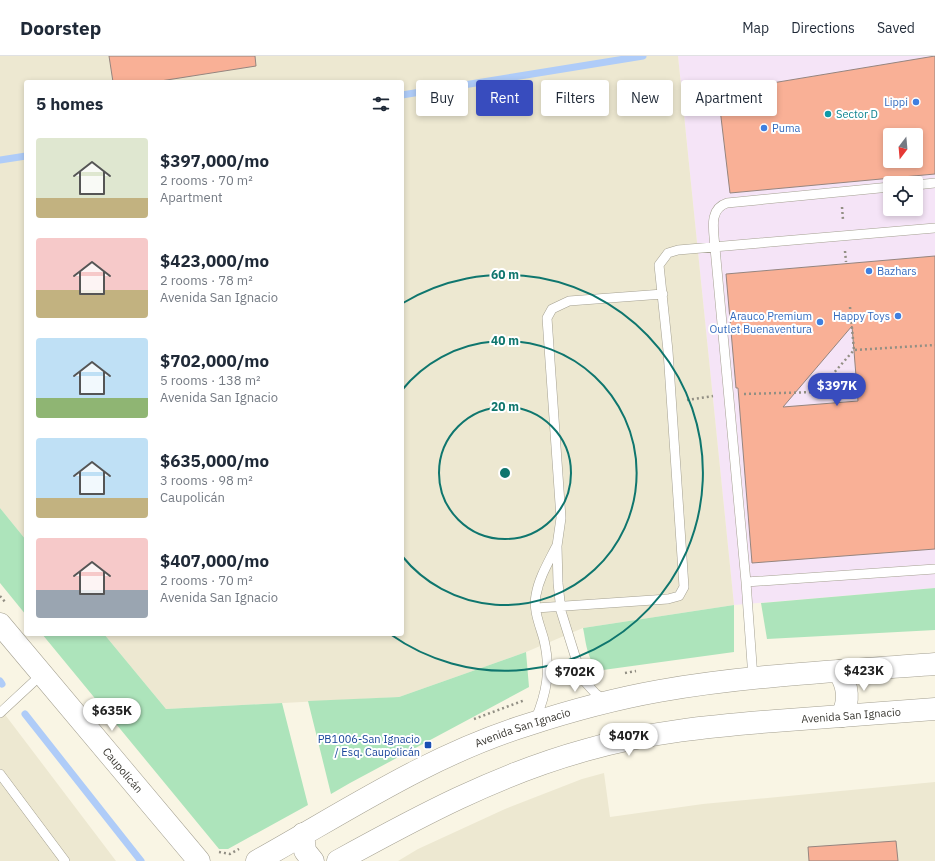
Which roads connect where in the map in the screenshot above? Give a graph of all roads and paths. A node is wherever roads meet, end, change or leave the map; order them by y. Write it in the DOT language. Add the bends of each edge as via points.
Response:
graph roads {
  1 [pos="935,183"];
  2 [pos="923,184"];
  3 [pos="883,188"];
  4 [pos="935,228"];
  5 [pos="715,248"];
  6 [pos="663,294"];
  7 [pos="850,307"];
  8 [pos="935,345"];
  9 [pos="854,350"];
  10 [pos="728,394"];
  11 [pos="672,402"];
  12 [pos="557,546"];
  13 [pos="935,569"];
  14 [pos="746,582"];
  15 [pos="561,606"];
  16 [pos="536,608"];
  17 [pos="0,624"];
  18 [pos="935,664"];
  19 [pos="839,671"];
  20 [pos="42,674"];
  21 [pos="753,680"];
  22 [pos="608,701"];
  23 [pos="935,708"];
  24 [pos="0,713"];
  25 [pos="842,716"];
  26 [pos="534,722"];
  27 [pos="0,774"];
  28 [pos="303,834"];
  29 [pos="65,861"];
  30 [pos="199,861"];
  31 [pos="257,861"];
  32 [pos="312,861"];
  33 [pos="338,861"];
  1 -- 2 [label="lane"];
  3 -- 5 [label="lane" via="726,203 717,208 714,214"];
  4 -- 5 [label="lane"];
  5 -- 6 [label="lane" via="668,253 659,265"];
  5 -- 10 [label="lane"];
  6 -- 11 [label="lane"];
  6 -- 12 [label="lane" via="569,301 552,309 547,318 561,518"];
  7 -- 9 [label="path"];
  8 -- 9 [label="path"];
  9 -- 10 [label="path" via="817,392"];
  10 -- 11 [label="path"];
  10 -- 14 [label="lane"];
  11 -- 15 [label="lane" via="684,587 678,596 668,599"];
  12 -- 15 [label="lane"];
  12 -- 16 [label="lane" via="540,580"];
  13 -- 14 [label="lane"];
  14 -- 21 [label="lane"];
  15 -- 16 [label="lane"];
  15 -- 22 [label="lane" via="576,659 586,683 596,694"];
  16 -- 26 [label="lane" via="545,648 548,680"];
  17 -- 20 [label="main road, Caupolicán"];
  18 -- 19 [label="main road, Avenida San Ignacio"];
  19 -- 21 [label="main road, Avenida San Ignacio"];
  19 -- 25 [label="main road" via="847,691"];
  20 -- 24 [label="lane"];
  20 -- 30 [label="main road, Caupolicán"];
  21 -- 22 [label="main road, Avenida San Ignacio" via="660,691"];
  22 -- 26 [label="main road, Avenida San Ignacio"];
  23 -- 25 [label="main road, Avenida San Ignacio"];
  25 -- 33 [label="main road, Avenida San Ignacio" via="708,727 660,734 587,750 529,768 480,788 428,812"];
  26 -- 28 [label="main road, Avenida San Ignacio" via="450,756 363,799"];
  27 -- 29 [label="lane"];
  28 -- 31 [label="main road, Avenida San Ignacio"];
  28 -- 32 [label="main road" via="305,851"];
}
